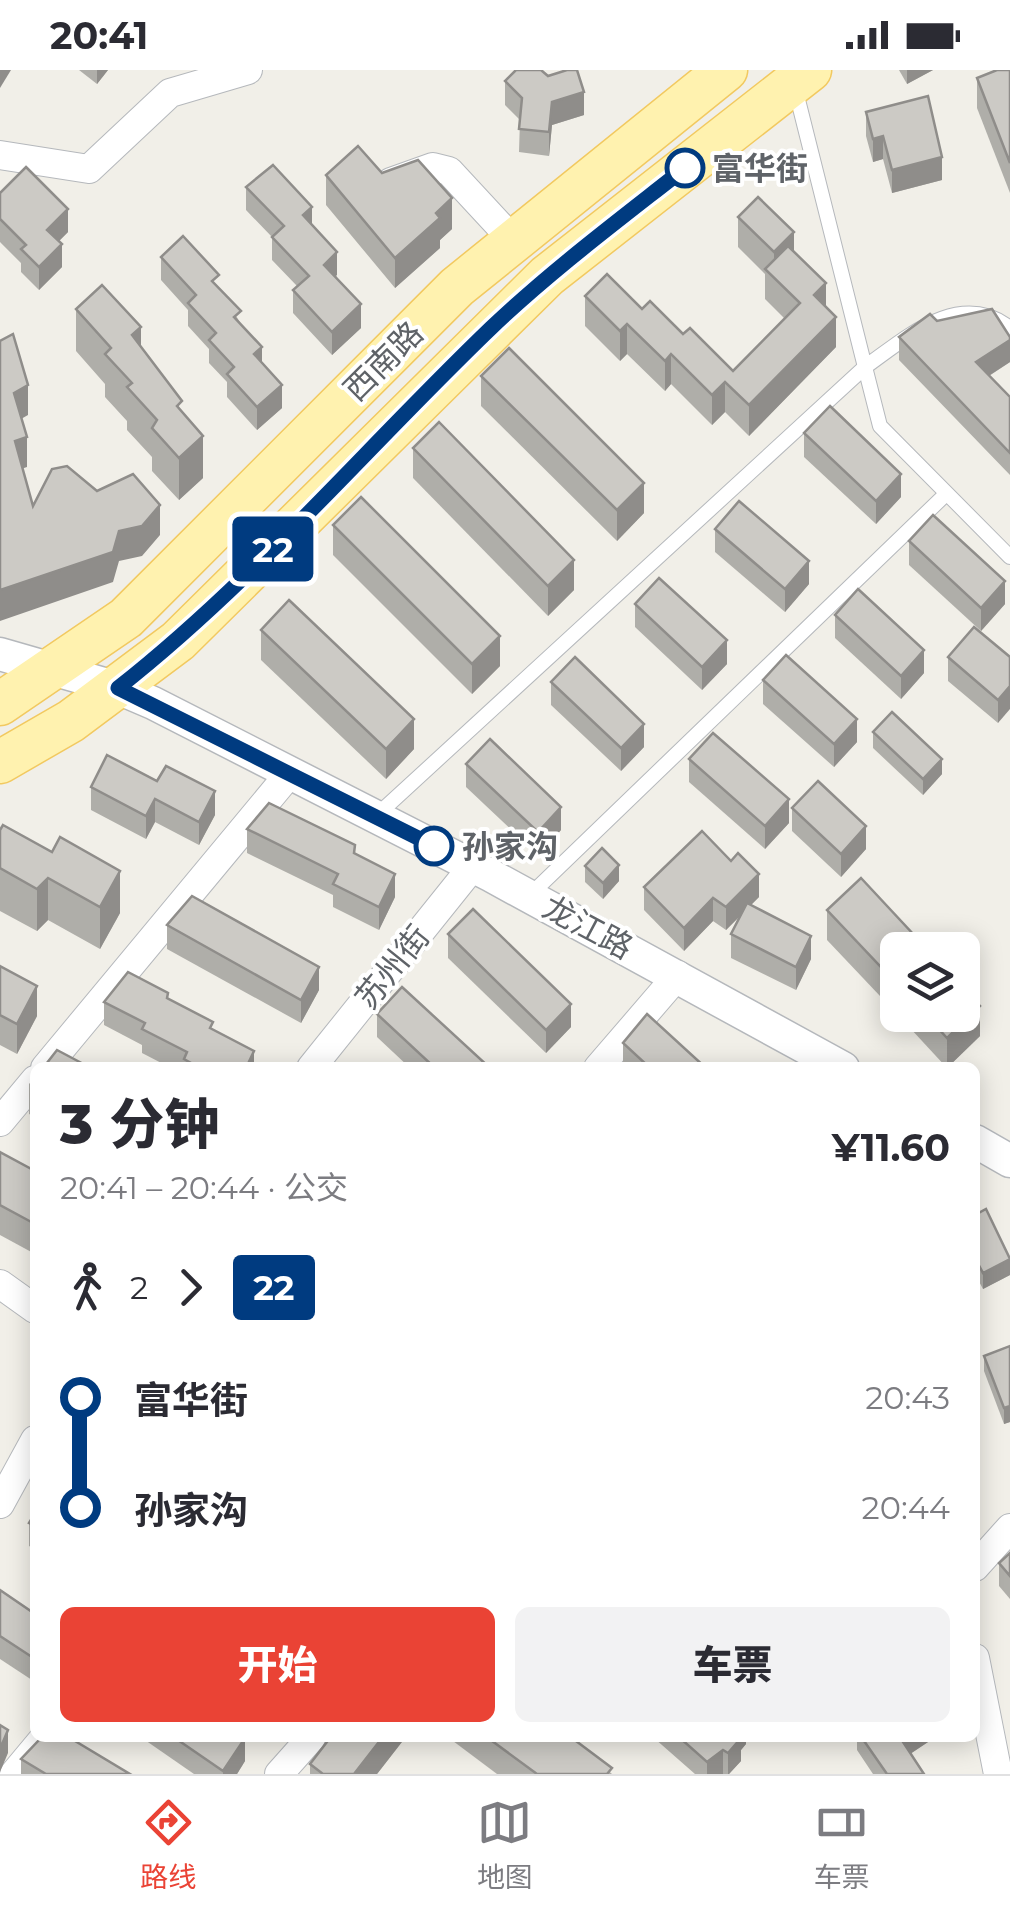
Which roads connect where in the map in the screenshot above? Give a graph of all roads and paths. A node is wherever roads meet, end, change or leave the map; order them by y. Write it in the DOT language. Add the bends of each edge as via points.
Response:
graph roads {
  1 [pos="248,70"];
  2 [pos="726,70"];
  3 [pos="795,74"];
  4 [pos="0,155"];
  5 [pos="390,182"];
  6 [pos="512,239"];
  7 [pos="1010,328"];
  8 [pos="865,367"];
  9 [pos="946,494"];
  10 [pos="1010,557"];
  11 [pos="0,654"];
  12 [pos="56,668"];
  13 [pos="118,688"];
  14 [pos="0,704"];
  15 [pos="0,762"];
  16 [pos="290,773"];
  17 [pos="375,816"];
  18 [pos="473,866"];
  19 [pos="530,896"];
  20 [pos="678,975"];
  21 [pos="51,1062"];
  22 [pos="316,1062"];
  23 [pos="603,1062"];
  24 [pos="826,1062"];
  25 [pos="30,1086"];
  26 [pos="0,1122"];
  27 [pos="980,1144"];
  28 [pos="1010,1161"];
  29 [pos="0,1284"];
  30 [pos="30,1306"];
  31 [pos="30,1449"];
  32 [pos="0,1504"];
  33 [pos="1010,1528"];
  34 [pos="980,1561"];
  35 [pos="980,1671"];
  36 [pos="1000,1721"];
  37 [pos="41,1742"];
  38 [pos="307,1742"];
  39 [pos="14,1774"];
  40 [pos="279,1774"];
  41 [pos="998,1774"];
  1 -- 4 [label="street" via="170,93 90,169"];
  2 -- 6 [label="main road, 西南路"];
  3 -- 8 [label="lane"];
  3 -- 13 [label="main road, 西南路" via="533,289 178,642"];
  5 -- 6 [label="street" via="433,167 449,171"];
  6 -- 12 [label="main road, 西南路" via="142,604"];
  7 -- 8 [label="lane" via="980,315 929,321"];
  8 -- 9 [label="lane" via="880,426"];
  8 -- 17 [label="lane"];
  9 -- 10 [label="lane"];
  9 -- 19 [label="lane"];
  11 -- 12 [label="street, 龙江路"];
  12 -- 13 [label="street, 龙江路"];
  12 -- 14 [label="main road, 西南路"];
  13 -- 15 [label="main road, 西南路"];
  13 -- 16 [label="street, 龙江路"];
  16 -- 17 [label="street, 龙江路"];
  16 -- 21 [label="street"];
  17 -- 18 [label="street, 龙江路"];
  18 -- 19 [label="street, 龙江路"];
  18 -- 22 [label="street, 苏州街"];
  19 -- 20 [label="street, 龙江路"];
  20 -- 23 [label="street"];
  20 -- 24 [label="street, 龙江路"];
  25 -- 26 [label="street"];
  27 -- 28 [label="street"];
  29 -- 30 [label="street"];
  31 -- 32 [label="street"];
  33 -- 34 [label="street"];
  35 -- 36 [label="street"];
  36 -- 41 [label="street"];
  37 -- 39 [label="street"];
  38 -- 40 [label="street"];
}
